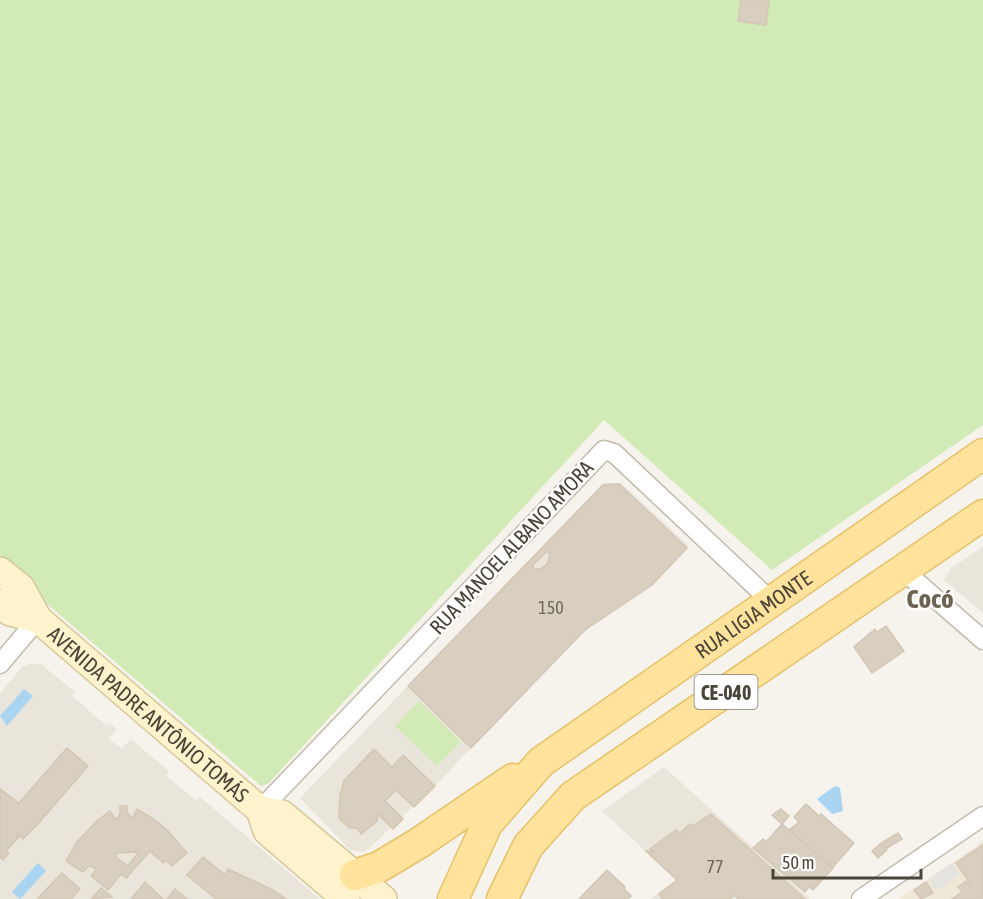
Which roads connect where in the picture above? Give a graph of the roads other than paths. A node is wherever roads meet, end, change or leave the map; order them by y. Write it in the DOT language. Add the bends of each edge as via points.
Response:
graph roads {
  1 [pos="983,454"];
  2 [pos="983,515"];
  3 [pos="0,571"];
  4 [pos="904,571"];
  5 [pos="772,602"];
  6 [pos="0,603"];
  7 [pos="38,619"];
  8 [pos="983,640"];
  9 [pos="0,664"];
  10 [pos="541,762"];
  11 [pos="260,810"];
  12 [pos="983,816"];
  13 [pos="351,887"];
  14 [pos="384,899"];
  15 [pos="453,899"];
  16 [pos="502,899"];
  17 [pos="861,899"];
  1 -- 5 [label="main road, RUA LIGIA MONTE / CE-040"];
  2 -- 4 [label="main road, CE-040"];
  3 -- 7 [label="street, AVENIDA PADRE ANTÔNIO TOMÁS" via="21,588"];
  4 -- 8 [label="street"];
  4 -- 16 [label="main road, CE-040" via="573,796 528,846"];
  5 -- 10 [label="main road, RUA LIGIA MONTE / CE-040"];
  5 -- 11 [label="street, RUA MANOEL ALBANO AMORA" via="614,453 604,450"];
  6 -- 7 [label="street, AVENIDA PADRE ANTÔNIO TOMÁS" via="9,612"];
  7 -- 9 [label="street"];
  7 -- 11 [label="street, AVENIDA PADRE ANTÔNIO TOMÁS"];
  10 -- 13 [label="main road"];
  10 -- 15 [label="main road, RUA LIGIA MONTE / CE-040" via="487,824"];
  11 -- 13 [label="street, AVENIDA PADRE ANTÔNIO TOMÁS" via="282,814"];
  12 -- 17 [label="street"];
  13 -- 14 [label="street, AVENIDA PADRE ANTÔNIO TOMÁS"];
}
